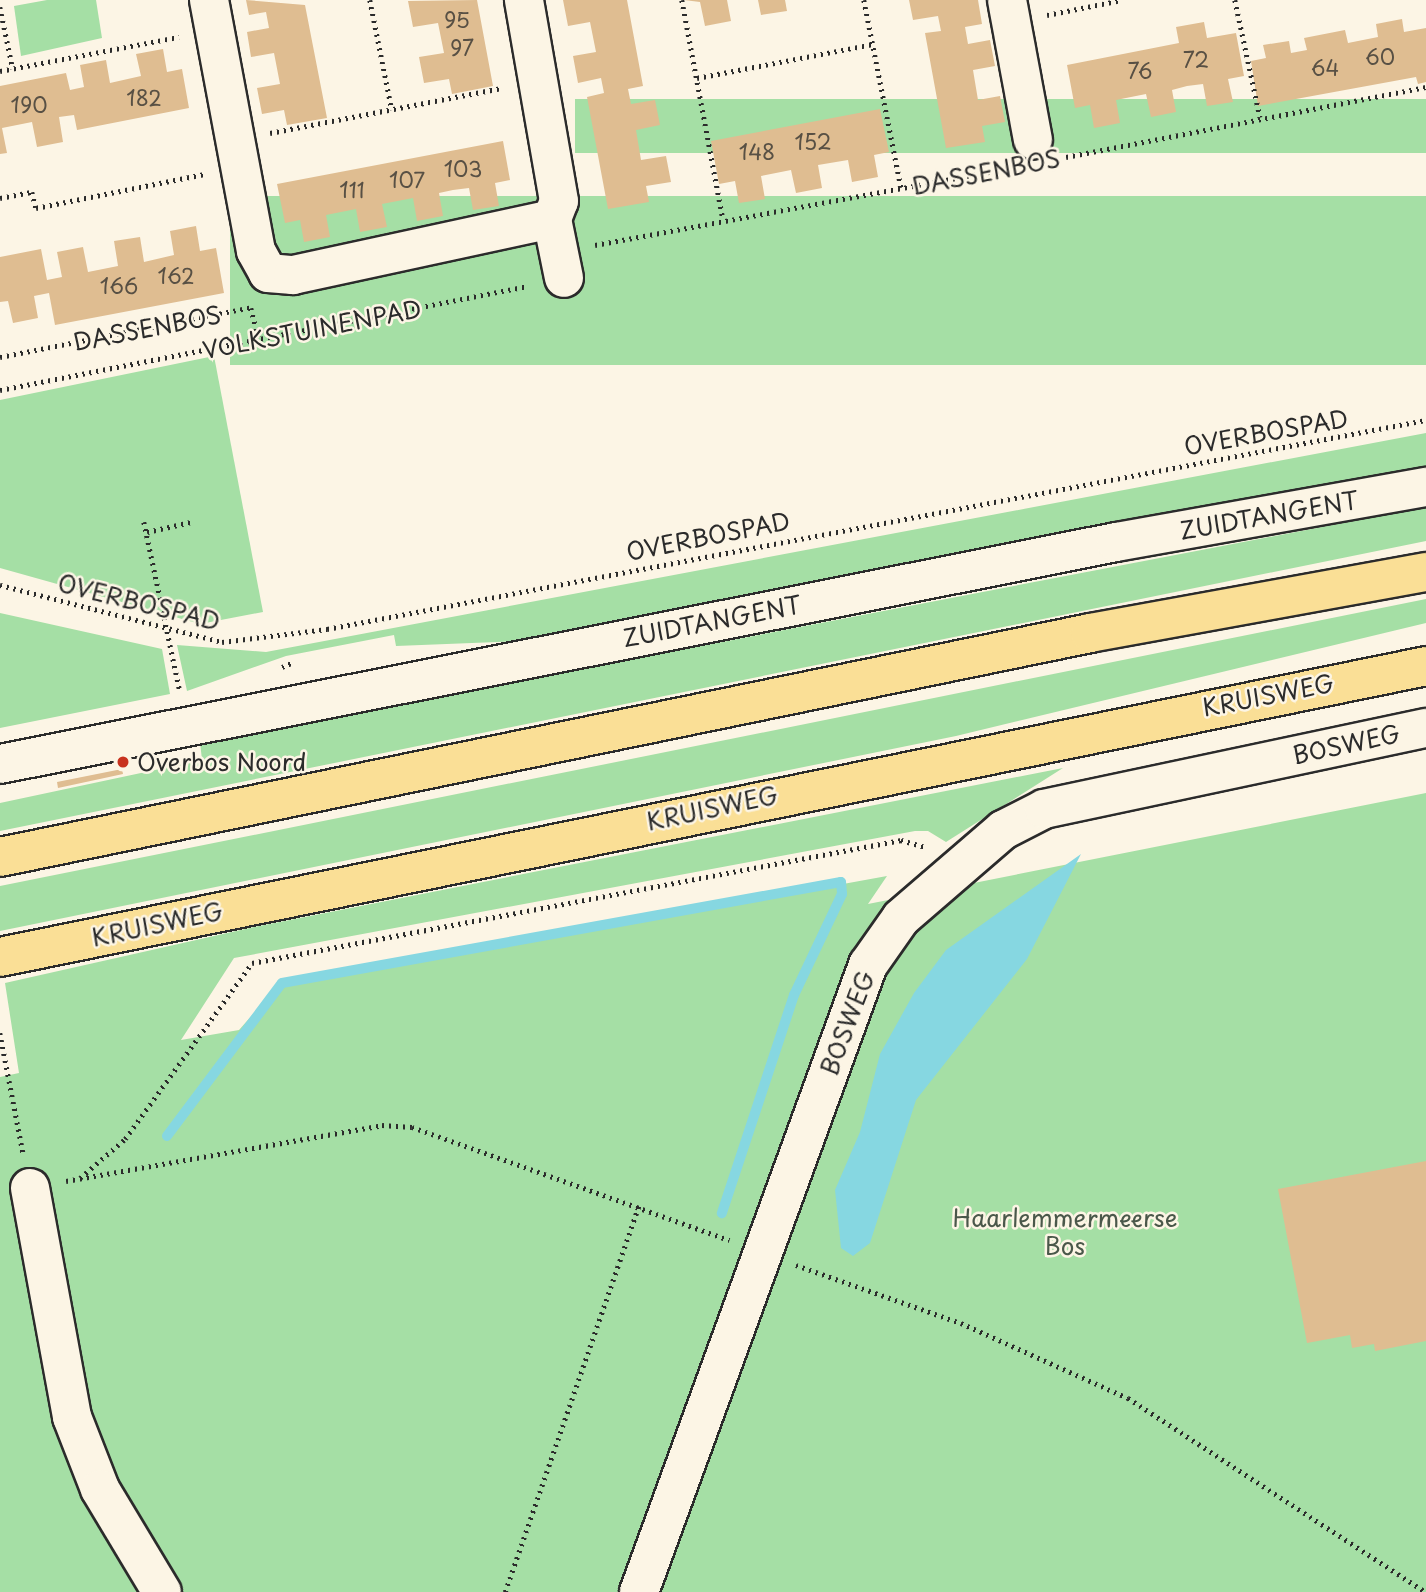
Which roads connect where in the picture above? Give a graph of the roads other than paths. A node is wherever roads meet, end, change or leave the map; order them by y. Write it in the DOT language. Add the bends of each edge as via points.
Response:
graph roads {
  1 [pos="524,0"];
  2 [pos="1009,11"];
  3 [pos="211,15"];
  4 [pos="1039,155"];
  5 [pos="552,219"];
  6 [pos="564,278"];
  7 [pos="1426,487"];
  8 [pos="1426,572"];
  9 [pos="1426,666"];
  10 [pos="1426,728"];
  11 [pos="0,764"];
  12 [pos="0,857"];
  13 [pos="0,957"];
  14 [pos="30,1188"];
  15 [pos="162,1592"];
  16 [pos="639,1592"];
  1 -- 5 [label="street" via="559,201"];
  2 -- 4 [label="street, DASSENBOS"];
  3 -- 5 [label="street" via="257,251 268,273 293,275"];
  5 -- 6 [label="street"];
  7 -- 11 [label="street, ZUIDTANGENT" via="1088,547"];
  8 -- 12 [label="highway" via="1090,633"];
  9 -- 13 [label="highway, KRUISWEG"];
  10 -- 16 [label="street, BOSWEG" via="1044,809 1003,830 901,918 868,965"];
  14 -- 15 [label="street" via="72,1417 100,1489"];
}
